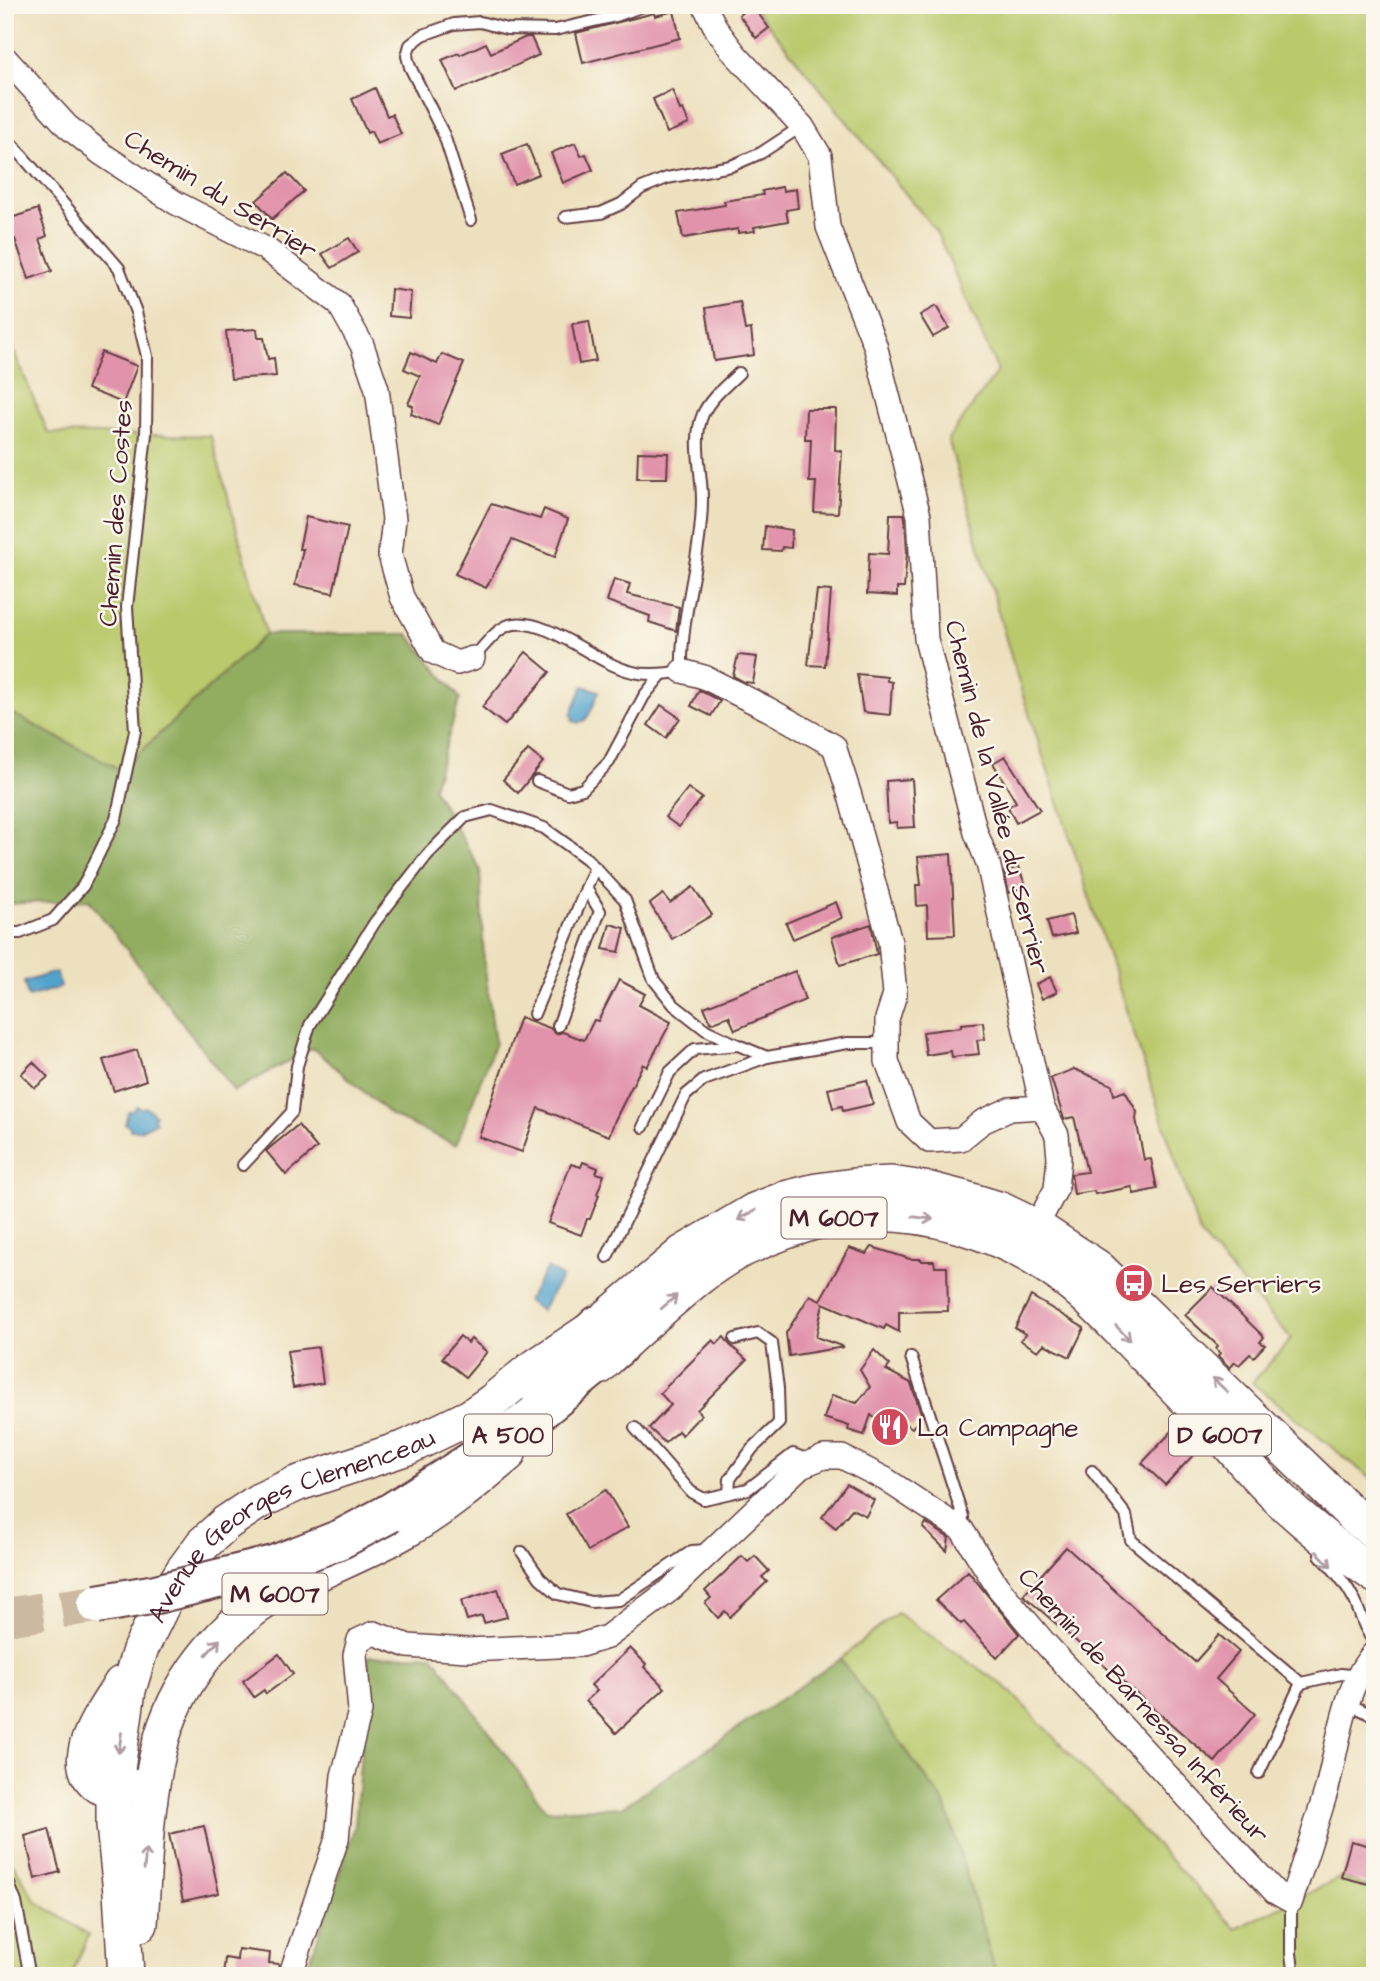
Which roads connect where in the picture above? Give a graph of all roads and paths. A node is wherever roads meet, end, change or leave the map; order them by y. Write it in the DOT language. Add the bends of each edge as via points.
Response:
graph roads {
  1 [pos="646,5"];
  2 [pos="704,5"];
  3 [pos="5,58"];
  4 [pos="802,126"];
  5 [pos="5,136"];
  6 [pos="565,217"];
  7 [pos="471,220"];
  8 [pos="739,373"];
  9 [pos="473,658"];
  10 [pos="672,673"];
  11 [pos="537,781"];
  12 [pos="595,867"];
  13 [pos="586,887"];
  14 [pos="5,933"];
  15 [pos="534,1014"];
  16 [pos="558,1026"];
  17 [pos="887,1043"];
  18 [pos="738,1045"];
  19 [pos="767,1057"];
  20 [pos="1042,1107"];
  21 [pos="643,1127"];
  22 [pos="243,1165"];
  23 [pos="1042,1229"];
  24 [pos="607,1257"];
  25 [pos="1073,1286"];
  26 [pos="608,1336"];
  27 [pos="735,1339"];
  28 [pos="911,1357"];
  29 [pos="635,1428"];
  30 [pos="812,1461"];
  31 [pos="1092,1471"];
  32 [pos="1268,1487"];
  33 [pos="729,1493"];
  34 [pos="962,1531"];
  35 [pos="1297,1531"];
  36 [pos="1375,1532"];
  37 [pos="1313,1548"];
  38 [pos="713,1550"];
  39 [pos="522,1552"];
  40 [pos="1375,1575"];
  41 [pos="95,1595"];
  42 [pos="1375,1643"];
  43 [pos="1375,1652"];
  44 [pos="1358,1676"];
  45 [pos="1301,1683"];
  46 [pos="1348,1704"];
  47 [pos="1375,1716"];
  48 [pos="159,1748"];
  49 [pos="1259,1773"];
  50 [pos="114,1791"];
  51 [pos="5,1874"];
  52 [pos="1291,1901"];
  53 [pos="29,1972"];
  54 [pos="126,1976"];
  55 [pos="135,1976"];
  56 [pos="290,1976"];
  57 [pos="1294,1976"];
  1 -- 7 [label="lane" via="555,30 507,29 480,22 454,24 410,45 410,67 444,135"];
  2 -- 4 [label="street, Chemin de la Vallée du Serrier" via="735,54"];
  3 -- 9 [label="street, Chemin du Serrier" via="67,126 102,154 176,203 266,249 339,304 362,345 377,389 394,519 390,555 402,597 433,652 457,663"];
  4 -- 6 [label="lane" via="761,153 730,166 667,178 601,213"];
  4 -- 20 [label="street, Chemin de la Vallée du Serrier" via="820,156 828,227 875,345 919,516 926,639 976,833 988,863"];
  5 -- 14 [label="lane, Chemin des Costes" via="120,268 147,356 146,435 127,607 135,731 116,819 83,886 54,920 20,933"];
  8 -- 10 [label="lane" via="704,413 698,433 702,501 681,652"];
  9 -- 10 [label="lane, Chemin du Serrier" via="512,624 539,625 633,672"];
  10 -- 11 [label="lane" via="644,696 608,762 583,789 568,793"];
  10 -- 17 [label="street, Chemin du Serrier" via="704,677 834,746 890,942 895,994 887,1019"];
  12 -- 13 [label="lane"];
  12 -- 18 [label="lane" via="625,900 654,980 674,1005 706,1030"];
  12 -- 22 [label="lane" via="544,828 492,810 465,817 428,854 375,922 310,1025 297,1066 292,1112"];
  13 -- 15 [label="lane"];
  13 -- 16 [label="lane" via="600,911"];
  17 -- 19 [label="lane" via="848,1043"];
  17 -- 20 [label="street" via="887,1061 909,1122 929,1141 961,1139 982,1122 1010,1109"];
  18 -- 19 [label="lane"];
  18 -- 21 [label="lane" via="695,1049 670,1072"];
  19 -- 24 [label="lane" via="704,1080 686,1095"];
  20 -- 23 [label="street, Chemin de la Vallée du Serrier" via="1057,1135 1059,1158 1056,1189"];
  23 -- 26 [label="main road, Avenue Georges Clemenceau / M 6007, one-way" via="1001,1210 930,1190 891,1184 817,1191 754,1211 683,1253"];
  36 -- 23 [label="main road, D 6007, one-way" via="1098,1268"];
  26 -- 25 [label="main road, Avenue Georges Clemenceau / M 6007, one-way" via="735,1253 841,1217 891,1214 955,1225 988,1235 1031,1257"];
  25 -- 32 [label="main road, D 6007, one-way"];
  26 -- 41 [label="highway, A 500, bridge" via="530,1419 480,1456 385,1505 341,1539 274,1565 156,1594"];
  48 -- 26 [label="main road, Avenue Georges Clemenceau / M 6007, one-way" via="186,1684 205,1654 232,1627 277,1594 409,1528 477,1480 572,1398"];
  26 -- 50 [label="main road, Avenue Georges Clemenceau / M 6007, one-way" via="529,1371 470,1417 408,1447 296,1484 226,1523 183,1571 140,1650 128,1690"];
  27 -- 33 [label="lane" via="758,1333 772,1343 779,1423 730,1479"];
  28 -- 34 [label="lane" via="963,1517"];
  29 -- 33 [label="lane" via="691,1492 704,1499"];
  30 -- 33 [label="lane" via="793,1454 748,1489"];
  30 -- 34 [label="street, Chemin de Barnessa Inférieur" via="842,1457 885,1479"];
  30 -- 38 [label="street"];
  31 -- 45 [label="lane" via="1126,1516 1131,1540"];
  32 -- 35 [label="lane"];
  32 -- 40 [label="main road, D 6007" via="1329,1542"];
  34 -- 52 [label="street, Chemin de Barnessa Inférieur" via="997,1586 1043,1641 1275,1892"];
  37 -- 42 [label="lane, one-way" via="1346,1586"];
  38 -- 39 [label="lane" via="692,1551 619,1600 591,1602 558,1594"];
  38 -- 56 [label="street" via="670,1590 607,1637 581,1645 467,1650 408,1646 374,1633 359,1640 355,1655 360,1711 342,1776 337,1839"];
  43 -- 44 [label="street, Chemin de Barnessa Inférieur"];
  44 -- 45 [label="lane" via="1341,1674"];
  44 -- 46 [label="street, Chemin de Barnessa Inférieur"];
  45 -- 49 [label="lane"];
  46 -- 47 [label="lane"];
  46 -- 52 [label="street, Chemin de Barnessa Inférieur"];
  48 -- 50 [label="main road, M 6007" via="133,1786"];
  55 -- 48 [label="main road, Avenue Georges Clemenceau / M 6007, one-way"];
  50 -- 54 [label="main road, Avenue Georges Clemenceau / M 6007"];
  51 -- 53 [label="lane" via="16,1902"];
  52 -- 57 [label="lane, Chemin de Barnessa Inférieur"];
}
